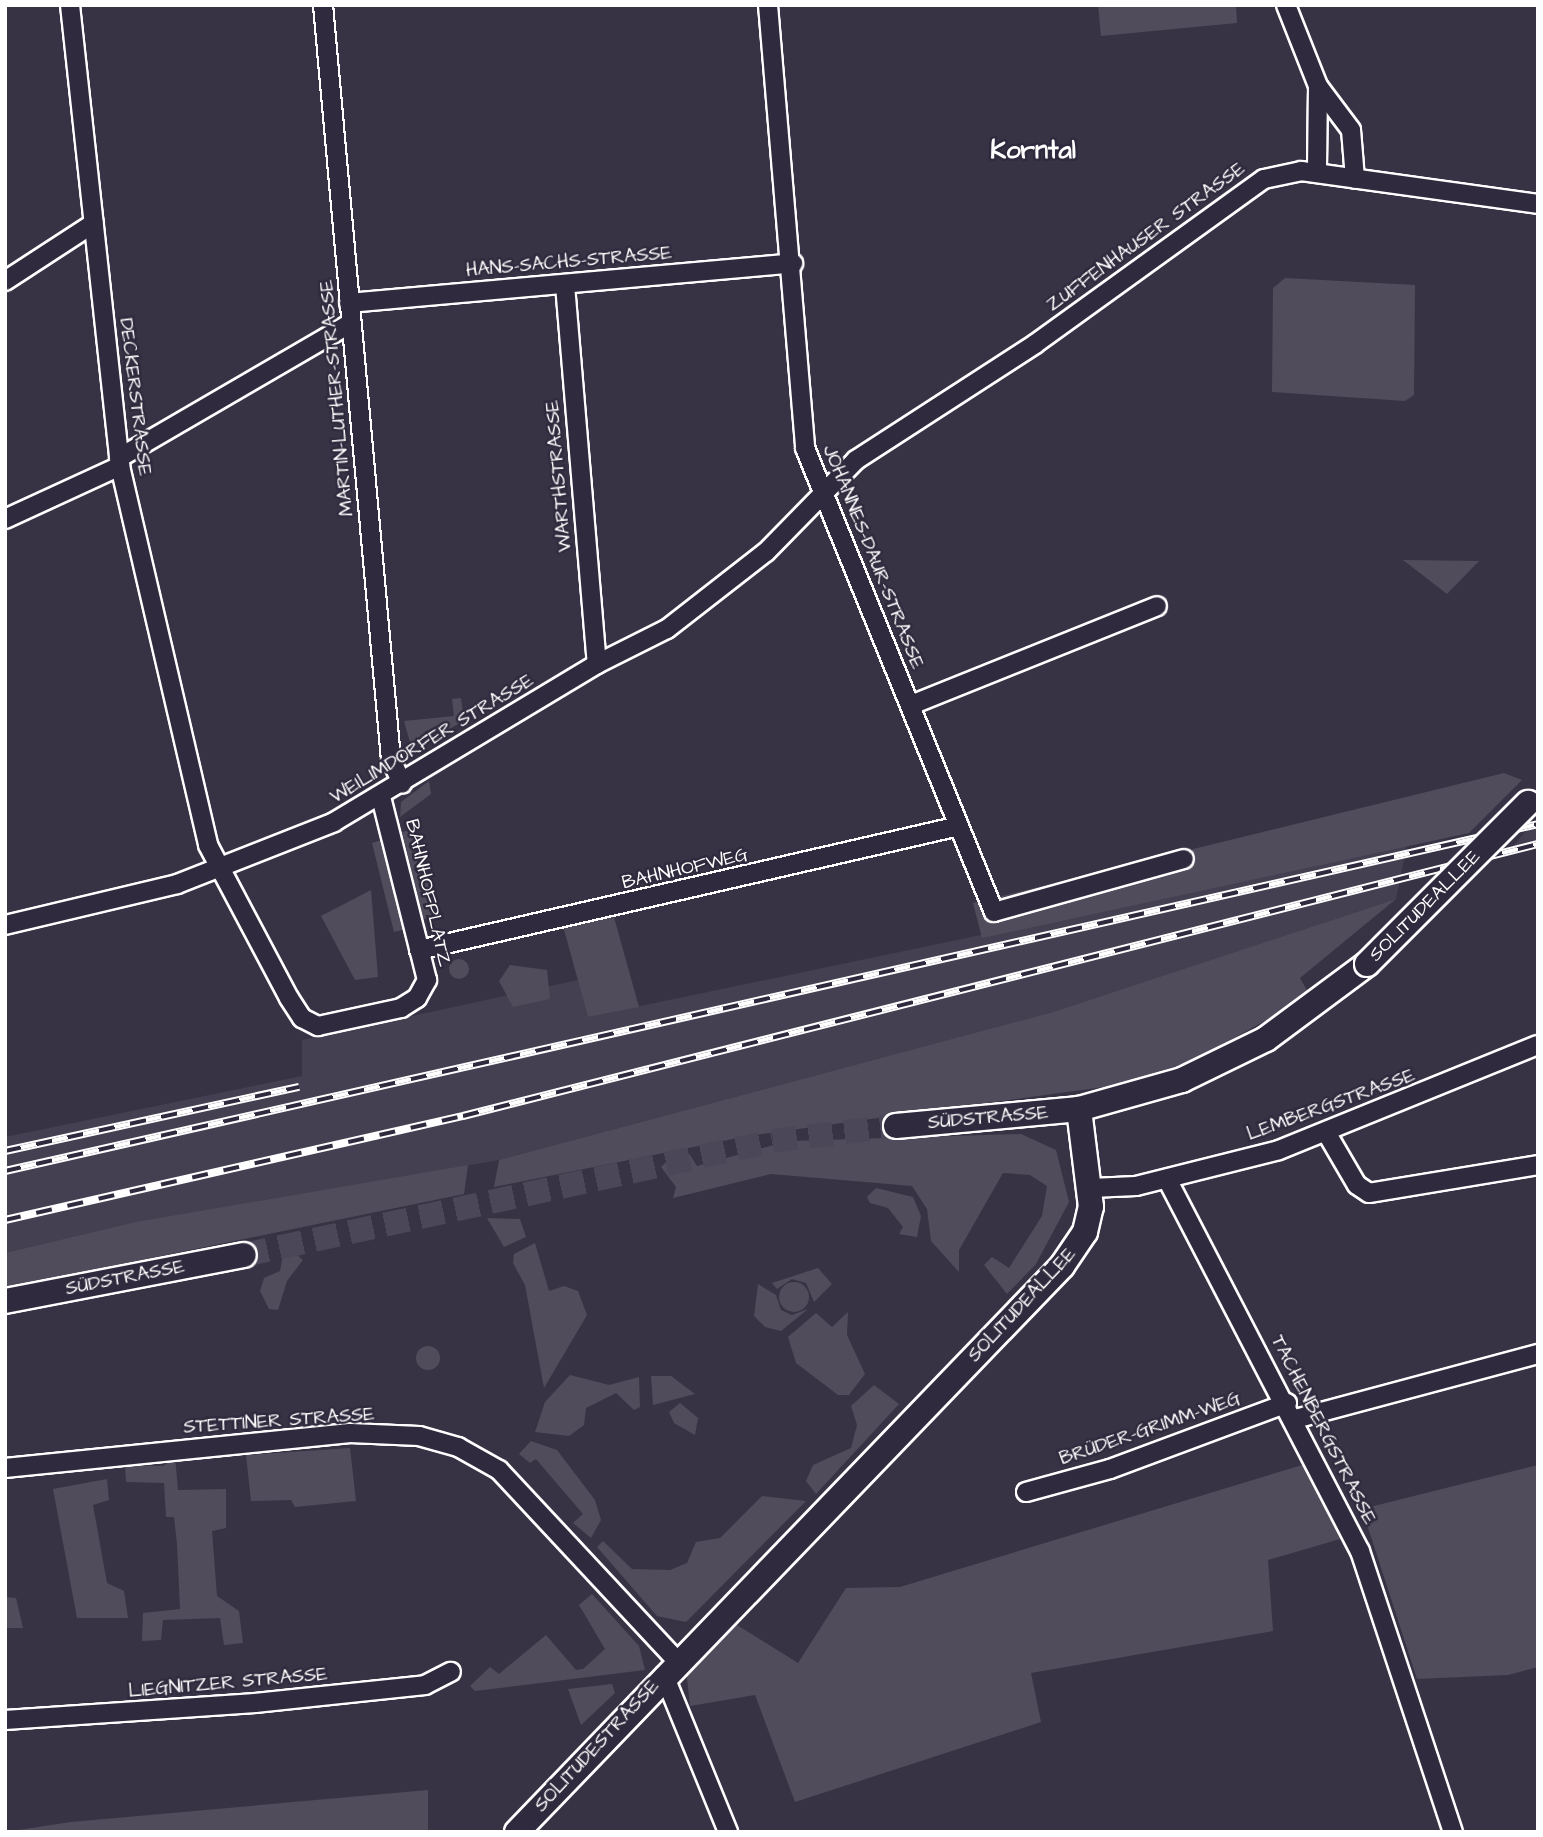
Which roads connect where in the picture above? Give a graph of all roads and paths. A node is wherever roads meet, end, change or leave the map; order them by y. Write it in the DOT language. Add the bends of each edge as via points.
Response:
graph roads {
  1 [pos="70,5"];
  2 [pos="323,5"];
  3 [pos="768,5"];
  4 [pos="1286,5"];
  5 [pos="1318,86"];
  6 [pos="1317,173"];
  7 [pos="1355,178"];
  8 [pos="1538,204"];
  9 [pos="94,223"];
  10 [pos="793,263"];
  11 [pos="5,281"];
  12 [pos="565,285"];
  13 [pos="349,303"];
  14 [pos="351,323"];
  15 [pos="119,462"];
  16 [pos="825,486"];
  17 [pos="5,519"];
  18 [pos="1157,606"];
  19 [pos="597,664"];
  20 [pos="911,705"];
  21 [pos="402,784"];
  22 [pos="381,797"];
  23 [pos="1533,798"];
  24 [pos="959,825"];
  25 [pos="1184,859"];
  26 [pos="217,869"];
  27 [pos="5,925"];
  28 [pos="419,950"];
  29 [pos="1538,1045"];
  30 [pos="1079,1109"];
  31 [pos="896,1126"];
  32 [pos="1326,1132"];
  33 [pos="1538,1165"];
  34 [pos="1167,1179"];
  35 [pos="1091,1188"];
  36 [pos="244,1255"];
  37 [pos="5,1301"];
  38 [pos="1538,1354"];
  39 [pos="1292,1411"];
  40 [pos="5,1468"];
  41 [pos="1026,1492"];
  42 [pos="670,1668"];
  43 [pos="451,1672"];
  44 [pos="5,1720"];
  45 [pos="517,1832"];
  46 [pos="728,1832"];
  47 [pos="1453,1832"];
  1 -- 9 [label="street, DECKERSTRASSE"];
  2 -- 13 [label="street, MARTIN-LUTHER-STRASSE"];
  3 -- 10 [label="street, JOHANNES-DAUR-STRASSE"];
  4 -- 5 [label="street"];
  5 -- 6 [label="street"];
  5 -- 7 [label="street" via="1351,130"];
  6 -- 7 [label="street, ZUFFENHAUSER STRASSE"];
  6 -- 16 [label="street, ZUFFENHAUSER STRASSE" via="1281,173 1252,186"];
  7 -- 8 [label="street, ZUFFENHAUSER STRASSE"];
  9 -- 11 [label="street"];
  9 -- 15 [label="street, DECKERSTRASSE"];
  10 -- 12 [label="street, HANS-SACHS-STRASSE"];
  10 -- 16 [label="street, JOHANNES-DAUR-STRASSE" via="805,448"];
  12 -- 13 [label="street, HANS-SACHS-STRASSE"];
  12 -- 19 [label="street, WARTHSTRASSE"];
  13 -- 14 [label="street, MARTIN-LUTHER-STRASSE"];
  14 -- 15 [label="street"];
  14 -- 21 [label="street, MARTIN-LUTHER-STRASSE" via="391,759"];
  15 -- 17 [label="street"];
  15 -- 26 [label="street, DECKERSTRASSE"];
  16 -- 19 [label="street, WEILIMDORFER STRASSE" via="722,589 667,629"];
  16 -- 20 [label="street, JOHANNES-DAUR-STRASSE"];
  18 -- 20 [label="street"];
  19 -- 21 [label="street, WEILIMDORFER STRASSE"];
  20 -- 24 [label="street, JOHANNES-DAUR-STRASSE"];
  21 -- 22 [label="street, WEILIMDORFER STRASSE"];
  22 -- 26 [label="street, WEILIMDORFER STRASSE"];
  22 -- 28 [label="street, BAHNHOFPLATZ" via="393,827"];
  23 -- 30 [label="main road, SOLITUDEALLEE, bridge" via="1367,964 1243,1052 1182,1080"];
  24 -- 25 [label="street, JOHANNES-DAUR-STRASSE" via="994,912"];
  24 -- 28 [label="street, BAHNHOFWEG"];
  26 -- 27 [label="street, WEILIMDORFER STRASSE"];
  26 -- 28 [label="street, BAHNHOFPLATZ" via="302,1018 318,1026 389,1012 417,998 427,980"];
  29 -- 32 [label="street, LEMBERGSTRASSE"];
  30 -- 31 [label="main road, SÜDSTRASSE"];
  30 -- 35 [label="main road, SOLITUDEALLEE"];
  32 -- 33 [label="street" via="1357,1185 1369,1193"];
  32 -- 34 [label="street, LEMBERGSTRASSE"];
  34 -- 35 [label="street, LEMBERGSTRASSE"];
  34 -- 39 [label="street, TACHENBERGSTRASSE"];
  35 -- 42 [label="main road, SOLITUDEALLEE" via="1085,1232 1062,1266"];
  36 -- 37 [label="main road, SÜDSTRASSE"];
  38 -- 39 [label="street, BRÜDER-GRIMM-WEG"];
  39 -- 41 [label="street, BRÜDER-GRIMM-WEG"];
  39 -- 47 [label="street, TACHENBERGSTRASSE" via="1360,1551"];
  40 -- 42 [label="street, STETTINER STRASSE" via="338,1434 419,1436 458,1447 499,1470"];
  42 -- 45 [label="main road, SOLITUDESTRASSE"];
  42 -- 46 [label="street"];
  43 -- 44 [label="street, LIEGNITZER STRASSE" via="425,1685"];
}
